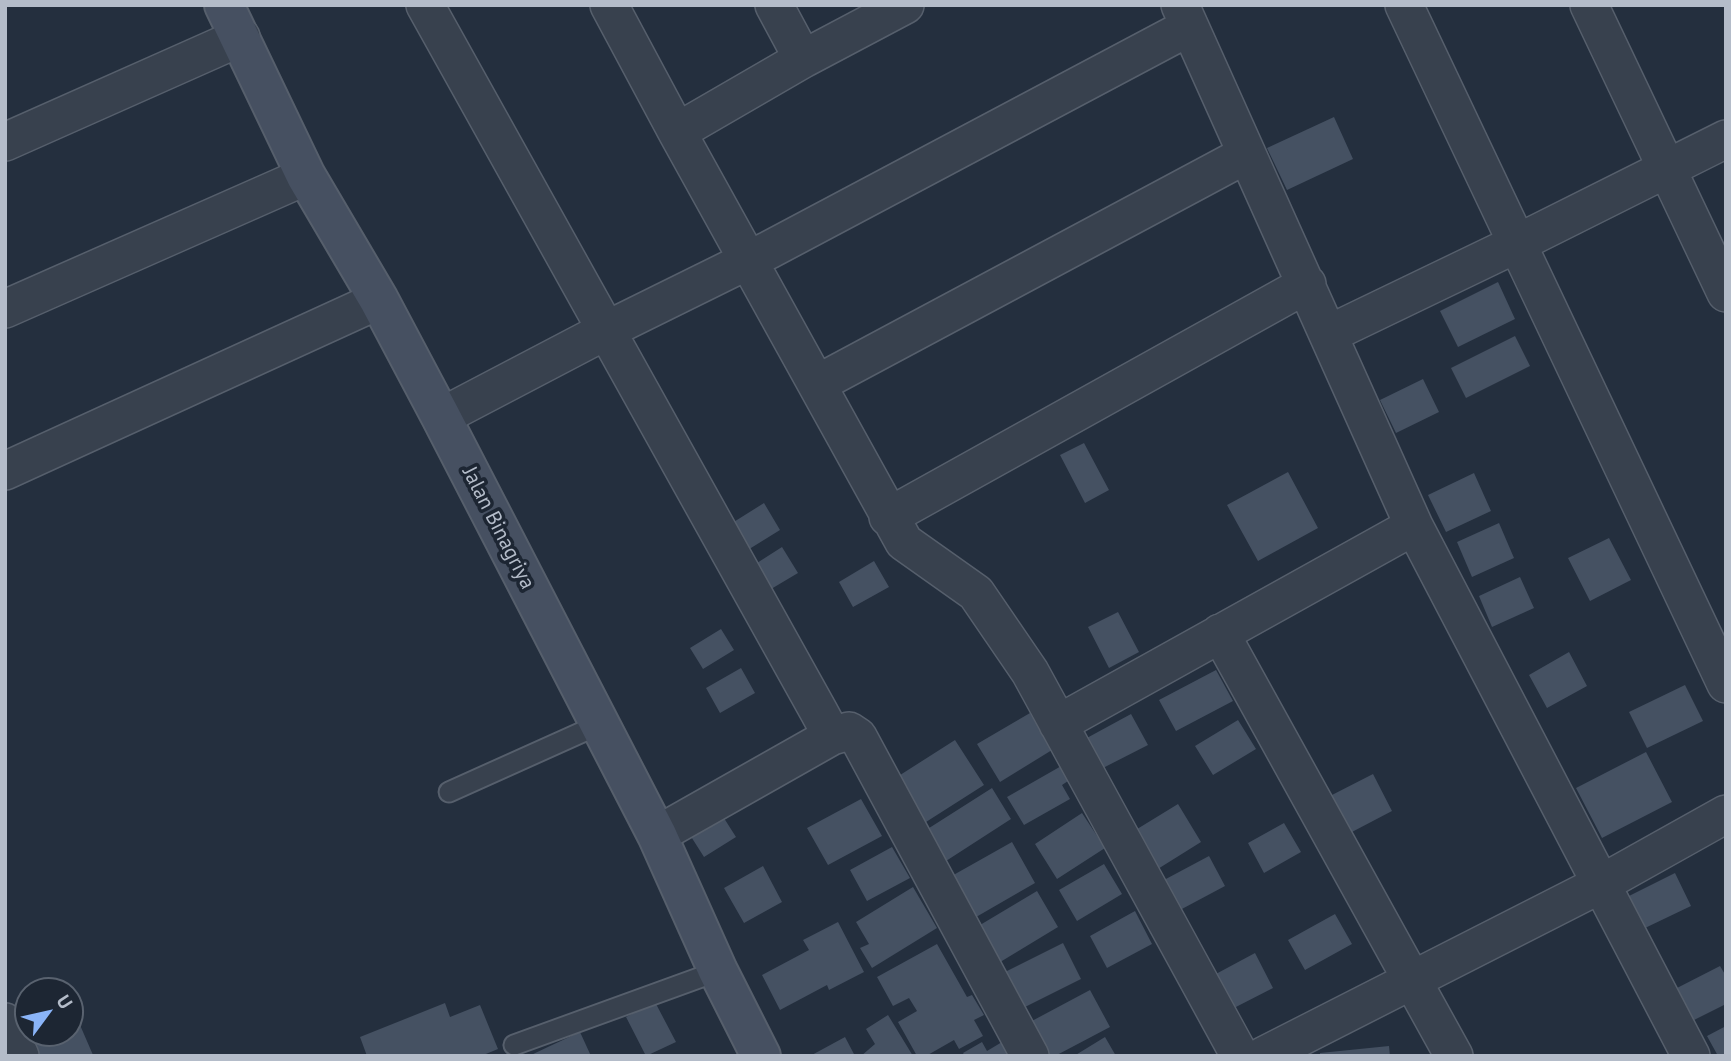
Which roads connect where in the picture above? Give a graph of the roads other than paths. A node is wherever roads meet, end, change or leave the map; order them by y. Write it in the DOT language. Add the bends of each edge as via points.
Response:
graph roads {
  1 [pos="425,5"];
  2 [pos="609,5"];
  3 [pos="774,5"];
  4 [pos="905,5"];
  5 [pos="1404,5"];
  6 [pos="1589,5"];
  7 [pos="1184,16"];
  8 [pos="232,21"];
  9 [pos="803,59"];
  10 [pos="688,127"];
  11 [pos="1726,139"];
  12 [pos="5,142"];
  13 [pos="1247,154"];
  14 [pos="1664,169"];
  15 [pos="306,176"];
  16 [pos="1518,243"];
  17 [pos="758,255"];
  18 [pos="1307,284"];
  19 [pos="1726,293"];
  20 [pos="379,300"];
  21 [pos="5,309"];
  22 [pos="607,330"];
  23 [pos="1329,334"];
  24 [pos="827,378"];
  25 [pos="442,417"];
  26 [pos="5,471"];
  27 [pos="899,510"];
  28 [pos="1414,526"];
  29 [pos="1220,633"];
  30 [pos="1726,684"];
  31 [pos="1058,724"];
  32 [pos="598,725"];
  33 [pos="832,736"];
  34 [pos="449,792"];
  35 [pos="1726,814"];
  36 [pos="657,835"];
  37 [pos="1600,885"];
  38 [pos="718,971"];
  39 [pos="1414,981"];
  40 [pos="5,1022"];
  41 [pos="513,1045"];
  42 [pos="20,1056"];
  43 [pos="761,1056"];
  44 [pos="1030,1056"];
  45 [pos="1240,1056"];
  46 [pos="1263,1056"];
  47 [pos="1454,1056"];
  48 [pos="1691,1056"];
  1 -- 22 [label="street"];
  2 -- 10 [label="street"];
  3 -- 9 [label="street"];
  4 -- 9 [label="street"];
  5 -- 16 [label="street"];
  6 -- 14 [label="street"];
  7 -- 13 [label="street"];
  7 -- 17 [label="street"];
  8 -- 12 [label="street"];
  8 -- 15 [label="street, Jalan Binagriya"];
  9 -- 10 [label="street"];
  10 -- 17 [label="street"];
  11 -- 14 [label="street"];
  13 -- 18 [label="street"];
  13 -- 24 [label="street"];
  14 -- 16 [label="street"];
  14 -- 19 [label="street"];
  15 -- 20 [label="street, Jalan Binagriya"];
  15 -- 21 [label="street"];
  16 -- 23 [label="street"];
  16 -- 30 [label="street"];
  17 -- 22 [label="street"];
  17 -- 24 [label="street"];
  18 -- 23 [label="street"];
  18 -- 27 [label="street"];
  20 -- 25 [label="street, Jalan Binagriya"];
  20 -- 26 [label="street"];
  22 -- 25 [label="street"];
  22 -- 33 [label="street"];
  23 -- 28 [label="street"];
  24 -- 27 [label="street"];
  25 -- 32 [label="street, Jalan Binagriya"];
  27 -- 31 [label="street" via="924,556 976,593 1031,672"];
  28 -- 29 [label="street"];
  28 -- 37 [label="street"];
  29 -- 31 [label="street"];
  29 -- 39 [label="street"];
  31 -- 45 [label="street"];
  32 -- 34 [label="lane"];
  32 -- 36 [label="street, Jalan Binagriya"];
  33 -- 36 [label="street"];
  33 -- 44 [label="street" via="849,731 858,737"];
  35 -- 37 [label="street"];
  36 -- 38 [label="street, Jalan Binagriya"];
  37 -- 39 [label="street"];
  37 -- 48 [label="street"];
  38 -- 41 [label="lane"];
  38 -- 43 [label="street, Jalan Binagriya"];
  39 -- 46 [label="street"];
  39 -- 47 [label="street"];
  40 -- 42 [label="street"];
}
